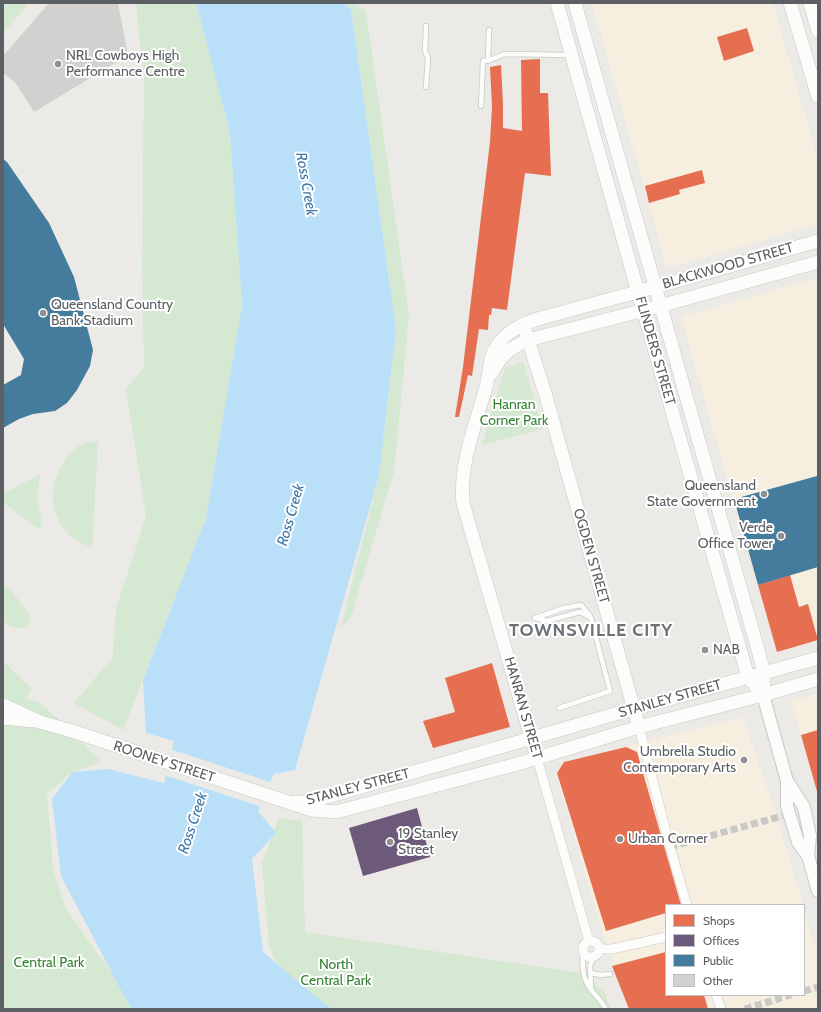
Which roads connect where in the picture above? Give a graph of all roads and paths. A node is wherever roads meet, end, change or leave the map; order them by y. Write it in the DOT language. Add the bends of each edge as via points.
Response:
graph roads {
  1 [pos="557,3"];
  2 [pos="574,3"];
  3 [pos="790,3"];
  4 [pos="810,3"];
  5 [pos="426,26"];
  6 [pos="490,30"];
  7 [pos="818,31"];
  8 [pos="572,55"];
  9 [pos="486,61"];
  10 [pos="426,87"];
  11 [pos="818,97"];
  12 [pos="481,106"];
  13 [pos="818,241"];
  14 [pos="818,262"];
  15 [pos="654,287"];
  16 [pos="638,291"];
  17 [pos="660,306"];
  18 [pos="644,310"];
  19 [pos="523,324"];
  20 [pos="528,340"];
  21 [pos="487,382"];
  22 [pos="736,504"];
  23 [pos="718,509"];
  24 [pos="591,618"];
  25 [pos="818,658"];
  26 [pos="764,673"];
  27 [pos="748,677"];
  28 [pos="818,679"];
  29 [pos="763,695"];
  30 [pos="3,705"];
  31 [pos="559,708"];
  32 [pos="635,709"];
  33 [pos="3,718"];
  34 [pos="40,722"];
  35 [pos="639,727"];
  36 [pos="531,738"];
  37 [pos="537,758"];
  38 [pos="342,793"];
  39 [pos="288,801"];
  40 [pos="346,810"];
  41 [pos="818,891"];
  42 [pos="687,904"];
  43 [pos="665,937"];
  44 [pos="589,941"];
  45 [pos="600,950"];
  46 [pos="583,951"];
  47 [pos="593,958"];
  48 [pos="591,973"];
  49 [pos="610,974"];
  50 [pos="591,991"];
  51 [pos="716,996"];
  52 [pos="606,1009"];
  53 [pos="720,1009"];
  1 -- 8 [label="main road, FLINDERS STREET"];
  2 -- 15 [label="main road, FLINDERS STREET"];
  3 -- 11 [label="main road"];
  4 -- 7 [label="main road"];
  5 -- 10 [label="lane"];
  6 -- 9 [label="lane"];
  8 -- 9 [label="lane" via="505,54"];
  8 -- 16 [label="main road, FLINDERS STREET"];
  9 -- 12 [label="lane"];
  13 -- 15 [label="main road, BLACKWOOD STREET"];
  14 -- 17 [label="main road, BLACKWOOD STREET"];
  15 -- 16 [label="main road, BLACKWOOD STREET"];
  15 -- 17 [label="main road, FLINDERS STREET"];
  16 -- 18 [label="main road, FLINDERS STREET"];
  16 -- 19 [label="main road, BLACKWOOD STREET"];
  17 -- 18 [label="main road, BLACKWOOD STREET"];
  17 -- 23 [label="main road, FLINDERS STREET"];
  18 -- 20 [label="main road, BLACKWOOD STREET"];
  18 -- 27 [label="main road, FLINDERS STREET"];
  19 -- 20 [label="main road, OGDEN STREET"];
  19 -- 21 [label="main road, HANRAN STREET" via="508,333 493,352"];
  20 -- 21 [label="main road, HANRAN STREET" via="500,358"];
  20 -- 32 [label="main road, OGDEN STREET"];
  21 -- 36 [label="main road, HANRAN STREET" via="470,442 462,488 463,503"];
  22 -- 23 [label="lane"];
  23 -- 26 [label="main road, FLINDERS STREET"];
  24 -- 24 [label="lane" via="580,612 547,621 535,618 581,604"];
  24 -- 31 [label="lane" via="610,691"];
  25 -- 26 [label="main road, STANLEY STREET"];
  26 -- 27 [label="main road, STANLEY STREET"];
  26 -- 29 [label="main road, FLINDERS STREET"];
  27 -- 29 [label="main road, FLINDERS STREET"];
  27 -- 32 [label="main road, STANLEY STREET"];
  28 -- 29 [label="main road, STANLEY STREET"];
  29 -- 35 [label="main road, STANLEY STREET"];
  29 -- 41 [label="street, FLINDERS STREET" via="787,781 804,807 810,836 808,856"];
  30 -- 34 [label="main road, ROONEY STREET"];
  32 -- 35 [label="main road, OGDEN STREET"];
  32 -- 36 [label="main road, STANLEY STREET"];
  33 -- 34 [label="main road, ROONEY STREET"];
  34 -- 39 [label="main road, ROONEY STREET"];
  35 -- 37 [label="main road, STANLEY STREET"];
  35 -- 42 [label="street, OGDEN STREET"];
  36 -- 37 [label="main road, HANRAN STREET"];
  36 -- 38 [label="main road, STANLEY STREET"];
  37 -- 40 [label="main road, STANLEY STREET"];
  37 -- 44 [label="street, HANRAN STREET"];
  38 -- 39 [label="main road, STANLEY STREET" via="306,802"];
  38 -- 40 [label="main road" via="336,804"];
  39 -- 40 [label="main road, STANLEY STREET" via="321,812"];
  43 -- 45 [label="street"];
  44 -- 45 [label="street" via="596,942"];
  44 -- 46 [label="street"];
  45 -- 47 [label="street"];
  46 -- 47 [label="street" via="586,956"];
  46 -- 50 [label="lane" via="583,972"];
  47 -- 48 [label="lane"];
  48 -- 49 [label="lane"];
  48 -- 50 [label="lane"];
  50 -- 52 [label="lane"];
  51 -- 53 [label="street"];
}
